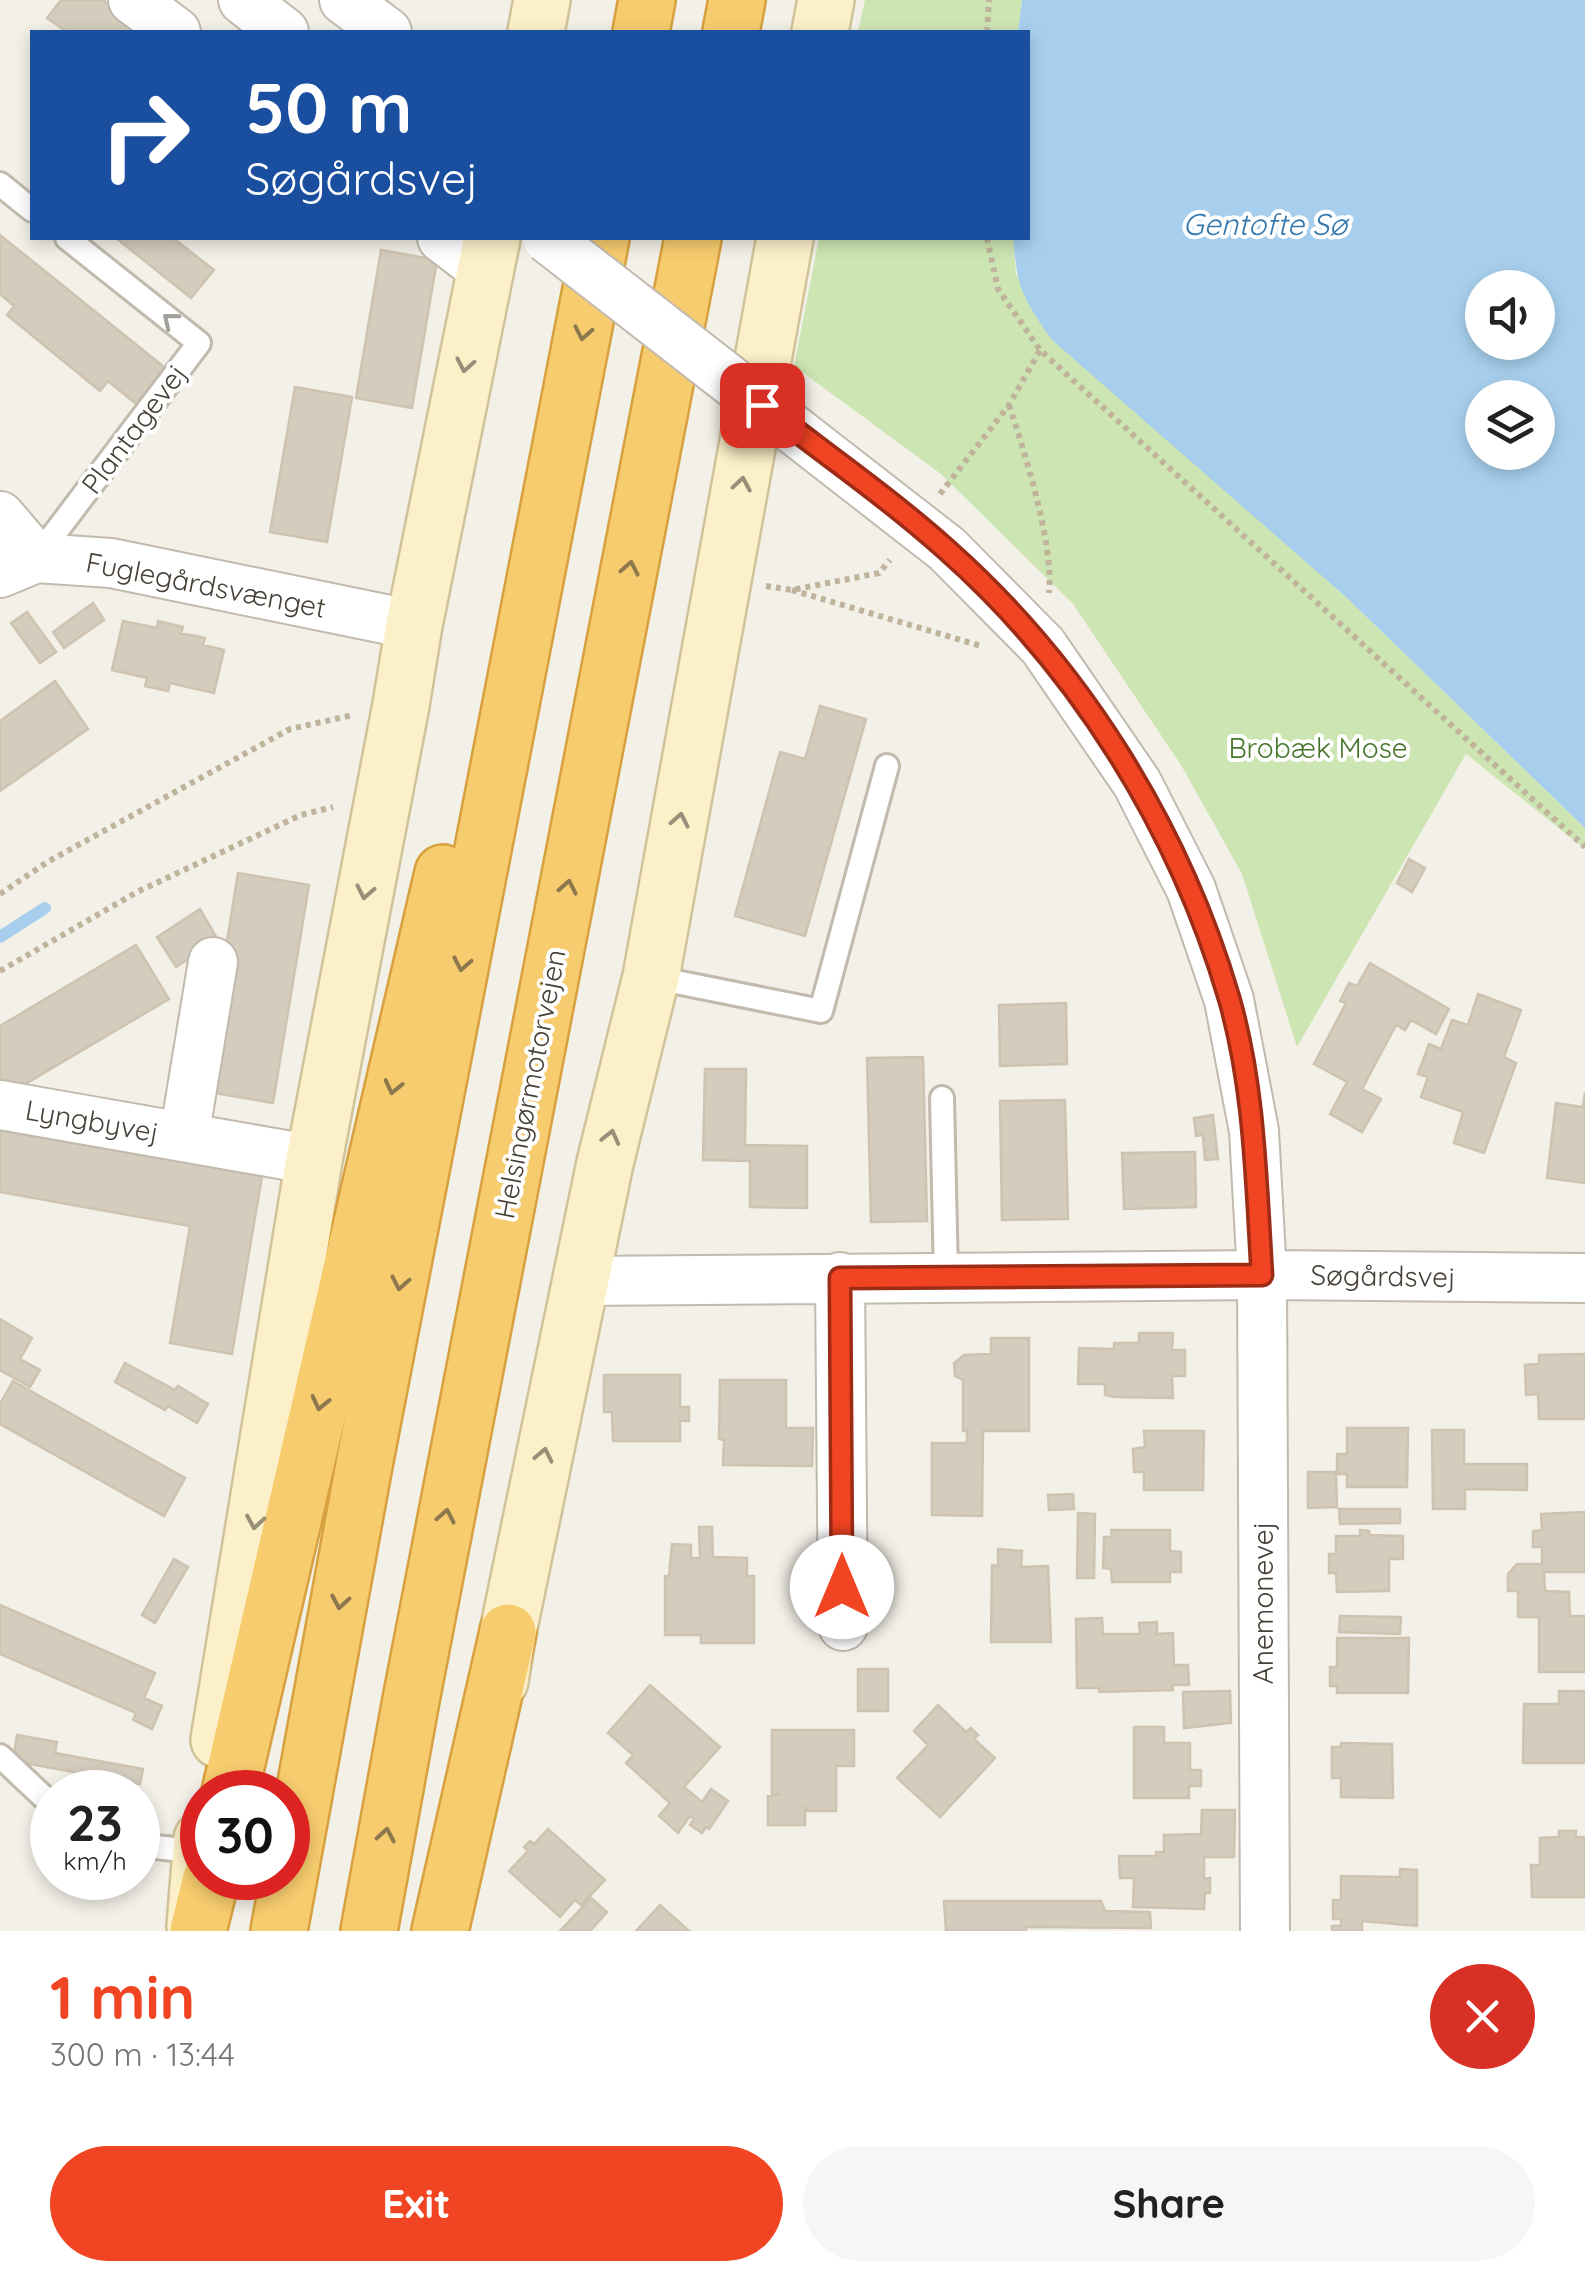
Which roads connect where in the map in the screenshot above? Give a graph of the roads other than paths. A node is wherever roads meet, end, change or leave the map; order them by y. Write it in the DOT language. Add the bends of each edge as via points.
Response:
graph roads {
  1 [pos="134,0"];
  2 [pos="243,0"];
  3 [pos="344,0"];
  4 [pos="542,0"];
  5 [pos="647,0"];
  6 [pos="737,0"];
  7 [pos="826,0"];
  8 [pos="173,30"];
  9 [pos="281,30"];
  10 [pos="385,30"];
  11 [pos="536,30"];
  12 [pos="640,30"];
  13 [pos="731,30"];
  14 [pos="820,30"];
  15 [pos="0,184"];
  16 [pos="30,208"];
  17 [pos="70,240"];
  18 [pos="551,240"];
  19 [pos="601,240"];
  20 [pos="692,240"];
  21 [pos="785,240"];
  22 [pos="473,248"];
  23 [pos="0,516"];
  24 [pos="538,558"];
  25 [pos="18,566"];
  26 [pos="414,625"];
  27 [pos="887,766"];
  28 [pos="213,962"];
  29 [pos="651,977"];
  30 [pos="942,1098"];
  31 [pos="0,1105"];
  32 [pos="184,1138"];
  33 [pos="314,1160"];
  34 [pos="1262,1275"];
  35 [pos="946,1277"];
  36 [pos="840,1278"];
  37 [pos="1585,1278"];
  38 [pos="580,1281"];
  39 [pos="842,1626"];
  40 [pos="508,1632"];
  41 [pos="0,1756"];
  42 [pos="214,1770"];
  43 [pos="235,1770"];
  44 [pos="30,1784"];
  45 [pos="199,1900"];
  46 [pos="196,1931"];
  47 [pos="280,1931"];
  48 [pos="369,1931"];
  49 [pos="440,1931"];
  50 [pos="464,1931"];
  51 [pos="1265,1931"];
  1 -- 8 [label="street"];
  2 -- 9 [label="street"];
  3 -- 10 [label="street"];
  4 -- 11 [label="street"];
  5 -- 12 [label="highway"];
  6 -- 13 [label="highway"];
  7 -- 14 [label="street"];
  15 -- 16 [label="lane"];
  25 -- 17 [label="lane, Plantagevej, one-way" via="199,343"];
  18 -- 34 [label="street, Anemonevej, bridge" via="947,549 1044,646 1138,783 1191,890 1230,1000 1254,1131"];
  19 -- 24 [label="highway, one-way"];
  48 -- 20 [label="highway, Helsingørmotorvejen, one-way"];
  29 -- 21 [label="street, one-way"];
  22 -- 26 [label="street, one-way"];
  23 -- 25 [label="street"];
  24 -- 43 [label="highway, one-way" via="508,594"];
  24 -- 47 [label="highway, one-way"];
  25 -- 26 [label="street, Fuglegårdsvænget" via="111,563"];
  26 -- 33 [label="street, one-way"];
  27 -- 29 [label="lane" via="821,1011"];
  28 -- 32 [label="street, Lyngbyvej"];
  38 -- 29 [label="street, one-way"];
  30 -- 35 [label="lane"];
  31 -- 32 [label="street, Lyngbyvej"];
  32 -- 33 [label="street, Lyngbyvej"];
  33 -- 42 [label="street, one-way"];
  34 -- 35 [label="street, Søgårdsvej"];
  34 -- 37 [label="street, Søgårdsvej"];
  34 -- 51 [label="street, Anemonevej"];
  35 -- 36 [label="street, Søgårdsvej"];
  36 -- 38 [label="street, Søgårdsvej"];
  36 -- 39 [label="street"];
  40 -- 38 [label="street, one-way"];
  40 -- 49 [label="highway"];
  40 -- 50 [label="street"];
  41 -- 44 [label="lane"];
  45 -- 46 [label="highway"];
}
